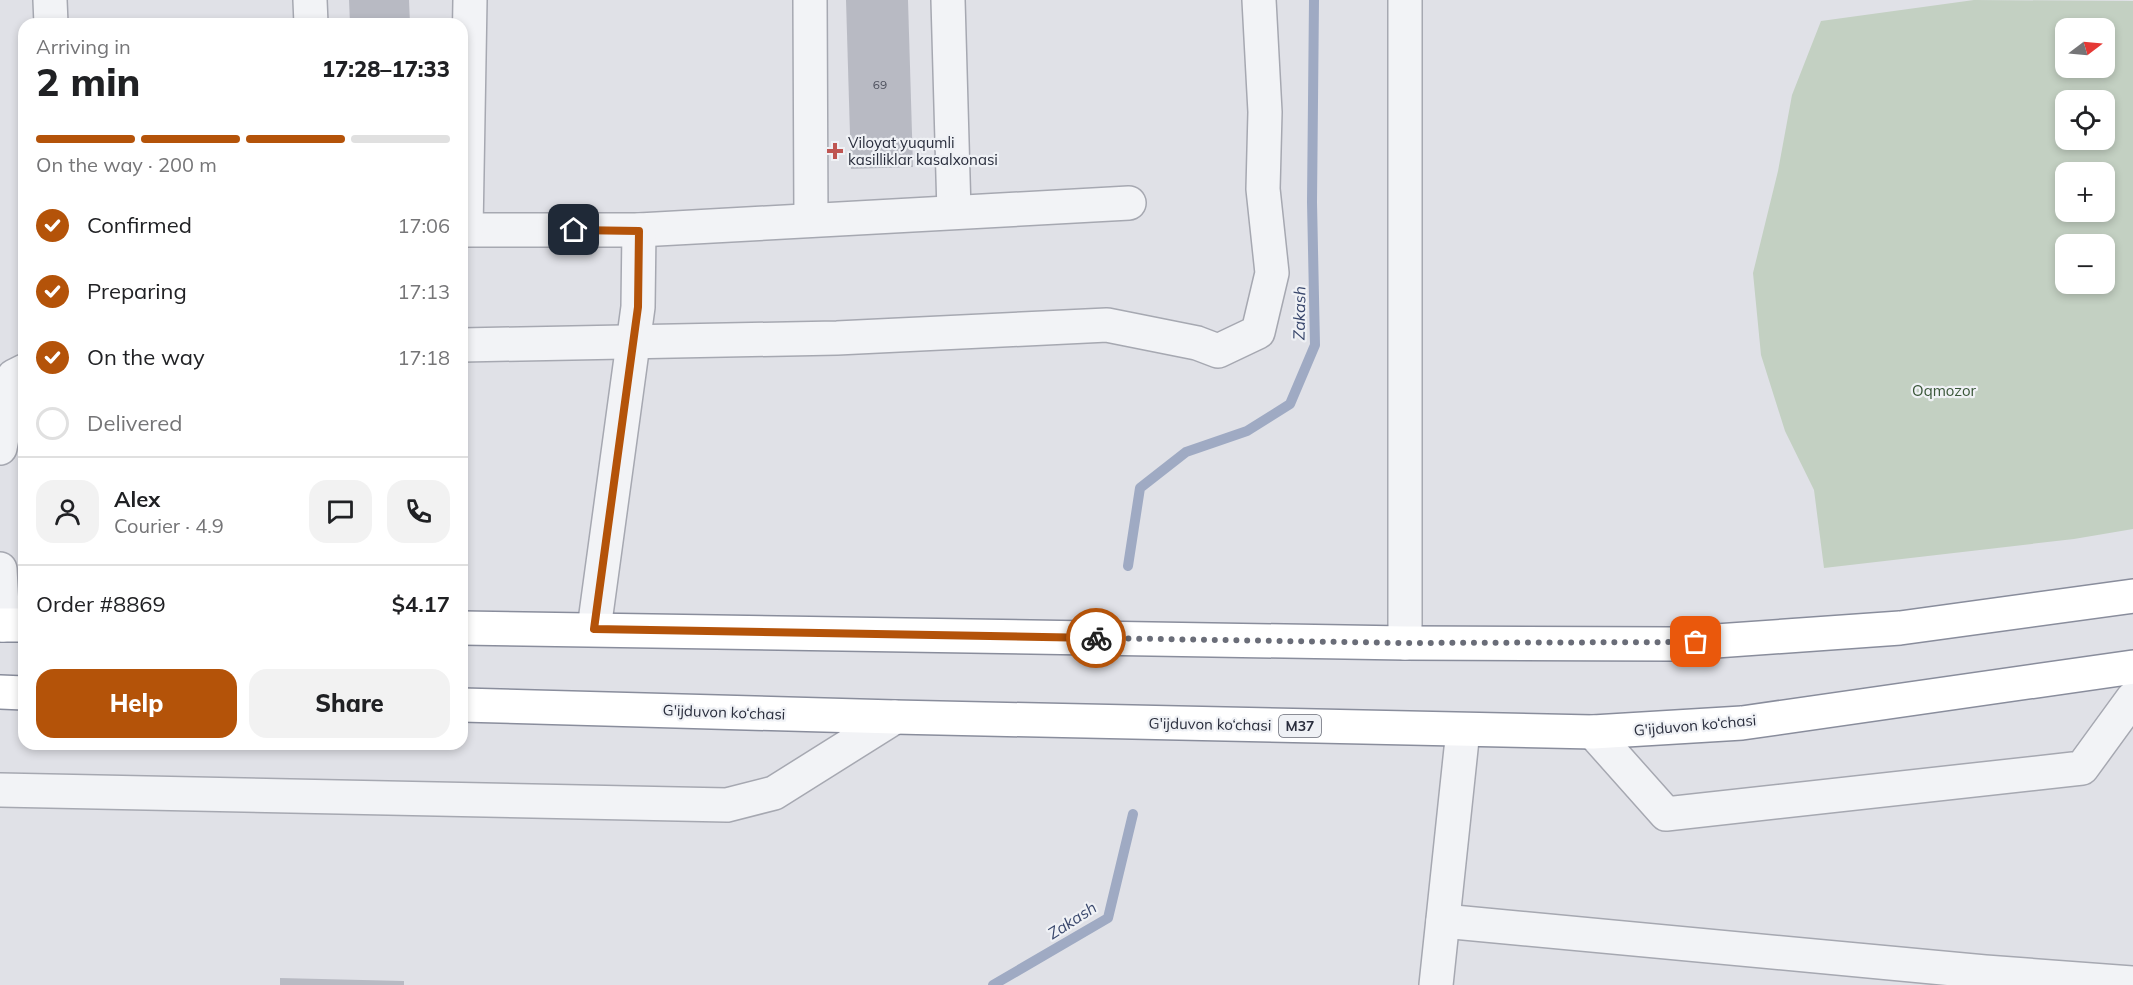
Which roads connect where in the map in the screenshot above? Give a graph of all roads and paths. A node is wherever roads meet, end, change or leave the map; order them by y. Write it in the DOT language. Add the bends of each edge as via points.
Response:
graph roads {
  1 [pos="50,0"];
  2 [pos="310,0"];
  3 [pos="470,0"];
  4 [pos="810,0"];
  5 [pos="948,0"];
  6 [pos="1259,0"];
  7 [pos="1405,0"];
  8 [pos="51,18"];
  9 [pos="311,18"];
  10 [pos="468,77"];
  11 [pos="1129,203"];
  12 [pos="954,212"];
  13 [pos="811,220"];
  14 [pos="468,230"];
  15 [pos="639,231"];
  16 [pos="633,341"];
  17 [pos="468,345"];
  18 [pos="18,374"];
  19 [pos="0,448"];
  20 [pos="0,569"];
  21 [pos="2133,596"];
  22 [pos="9,625"];
  23 [pos="468,628"];
  24 [pos="594,629"];
  25 [pos="1405,643"];
  26 [pos="2133,667"];
  27 [pos="0,692"];
  28 [pos="18,693"];
  29 [pos="2133,698"];
  30 [pos="468,705"];
  31 [pos="895,717"];
  32 [pos="1462,730"];
  33 [pos="1593,732"];
  34 [pos="0,790"];
  35 [pos="1443,921"];
  36 [pos="2133,982"];
  37 [pos="1436,985"];
  1 -- 8 [label="street"];
  2 -- 9 [label="street"];
  3 -- 10 [label="street"];
  4 -- 13 [label="street"];
  5 -- 12 [label="street"];
  6 -- 16 [label="street" via="1265,112 1263,189 1272,273 1258,332 1218,351 1107,325 837,338"];
  7 -- 25 [label="street"];
  11 -- 12 [label="street"];
  12 -- 13 [label="street"];
  13 -- 15 [label="street"];
  14 -- 15 [label="street"];
  15 -- 16 [label="street" via="638,307"];
  16 -- 17 [label="street"];
  16 -- 24 [label="street"];
  18 -- 19 [label="street" via="14,376"];
  20 -- 22 [label="street"];
  21 -- 25 [label="highway" via="1900,628 1697,642"];
  23 -- 24 [label="highway"];
  24 -- 25 [label="highway"];
  26 -- 33 [label="highway, G'ijduvon ko‘chasi / M37" via="1742,723"];
  27 -- 28 [label="highway"];
  29 -- 33 [label="street" via="2082,768 1666,814"];
  30 -- 31 [label="highway, G'ijduvon ko‘chasi / M37"];
  31 -- 32 [label="highway, G'ijduvon ko‘chasi / M37"];
  31 -- 34 [label="street" via="774,793 727,805"];
  32 -- 33 [label="highway, G'ijduvon ko‘chasi / M37"];
  32 -- 35 [label="street"];
  35 -- 36 [label="street" via="1985,972"];
  35 -- 37 [label="street"];
}
